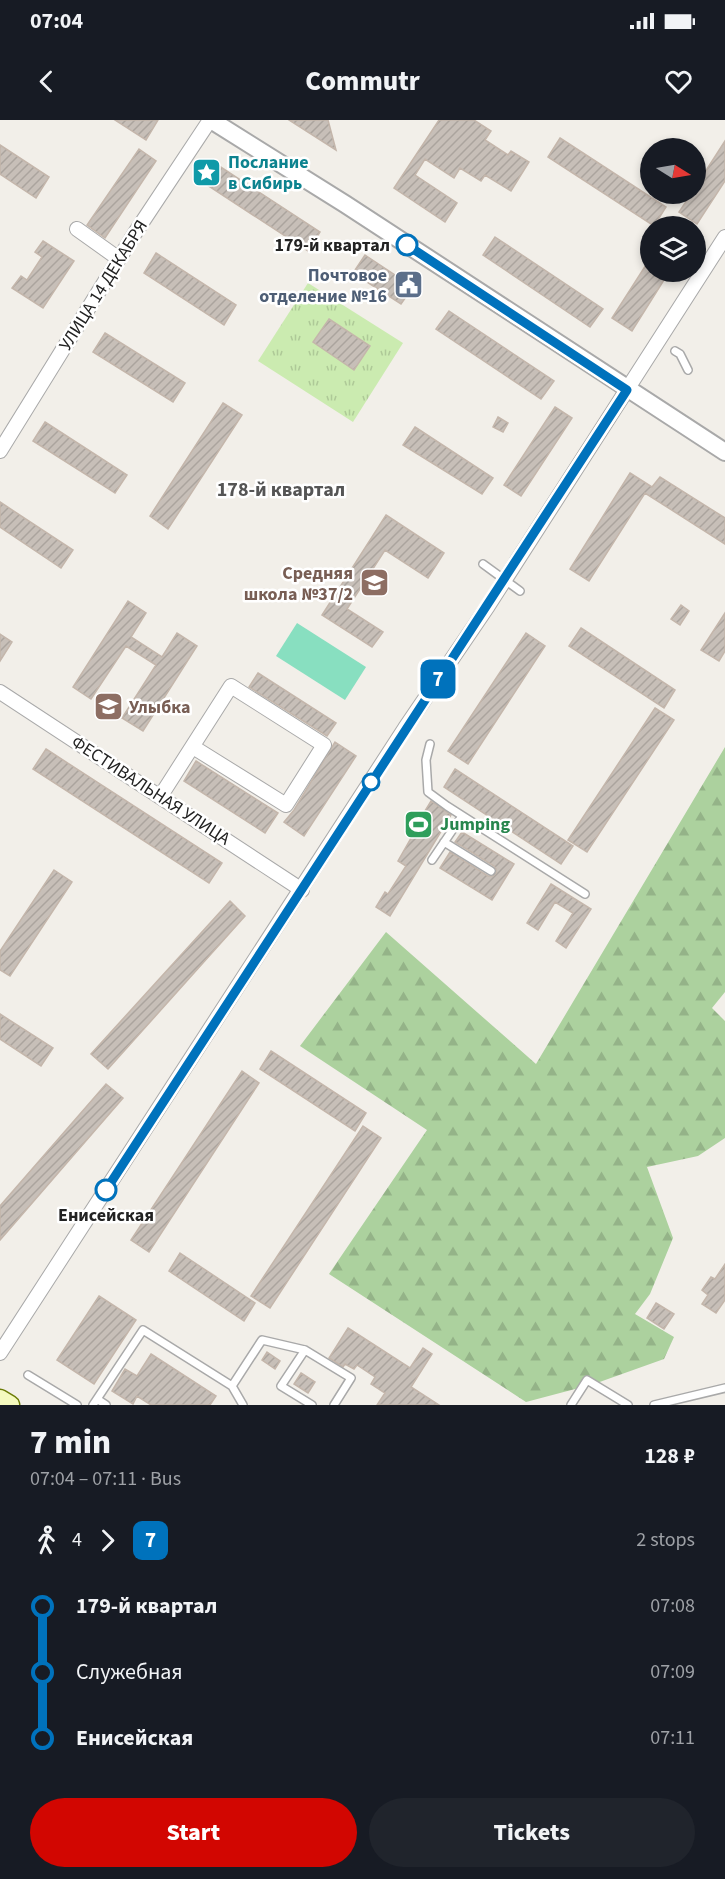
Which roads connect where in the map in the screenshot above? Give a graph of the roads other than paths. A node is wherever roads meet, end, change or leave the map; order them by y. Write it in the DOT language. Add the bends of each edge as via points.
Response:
graph roads {
  1 [pos="210,120"];
  2 [pos="77,229"];
  3 [pos="725,237"];
  4 [pos="119,259"];
  5 [pos="675,351"];
  6 [pos="688,370"];
  7 [pos="627,390"];
  8 [pos="0,451"];
  9 [pos="725,452"];
  10 [pos="483,564"];
  11 [pos="504,580"];
  12 [pos="520,591"];
  13 [pos="0,692"];
  14 [pos="430,744"];
  15 [pos="193,747"];
  16 [pos="160,797"];
  17 [pos="462,816"];
  18 [pos="444,842"];
  19 [pos="432,860"];
  20 [pos="491,871"];
  21 [pos="302,890"];
  22 [pos="585,894"];
  23 [pos="304,1350"];
  24 [pos="0,1353"];
  25 [pos="28,1375"];
  26 [pos="232,1386"];
  27 [pos="725,1388"];
  28 [pos="0,1399"];
  29 [pos="95,1402"];
  30 [pos="10,1405"];
  31 [pos="76,1405"];
  32 [pos="106,1405"];
  33 [pos="243,1405"];
  34 [pos="312,1405"];
  35 [pos="334,1405"];
  36 [pos="571,1405"];
  37 [pos="628,1405"];
  38 [pos="654,1405"];
  1 -- 4 [label="street, УЛИЦА 14 ДЕКАБРЯ"];
  1 -- 7 [label="street"];
  2 -- 4 [label="street"];
  3 -- 7 [label="street"];
  4 -- 8 [label="street, УЛИЦА 14 ДЕКАБРЯ"];
  5 -- 6 [label="lane"];
  7 -- 9 [label="street"];
  7 -- 11 [label="street"];
  10 -- 11 [label="lane"];
  11 -- 12 [label="lane"];
  11 -- 21 [label="street"];
  13 -- 16 [label="street, ФЕСТИВАЛЬНАЯ УЛИЦА"];
  14 -- 17 [label="lane" via="426,760 428,792"];
  15 -- 15 [label="street" via="231,686 324,745 285,805"];
  15 -- 16 [label="street"];
  16 -- 21 [label="street, ФЕСТИВАЛЬНАЯ УЛИЦА"];
  17 -- 18 [label="lane"];
  17 -- 22 [label="lane"];
  18 -- 19 [label="lane"];
  18 -- 20 [label="lane"];
  21 -- 24 [label="street"];
  23 -- 26 [label="lane" via="262,1340"];
  23 -- 34 [label="lane" via="281,1386"];
  23 -- 35 [label="lane" via="351,1378"];
  25 -- 31 [label="lane"];
  26 -- 29 [label="lane" via="143,1330"];
  26 -- 33 [label="lane"];
  27 -- 38 [label="lane"];
  28 -- 30 [label="main road"];
  29 -- 32 [label="lane"];
  36 -- 37 [label="lane" via="587,1380"];
}
